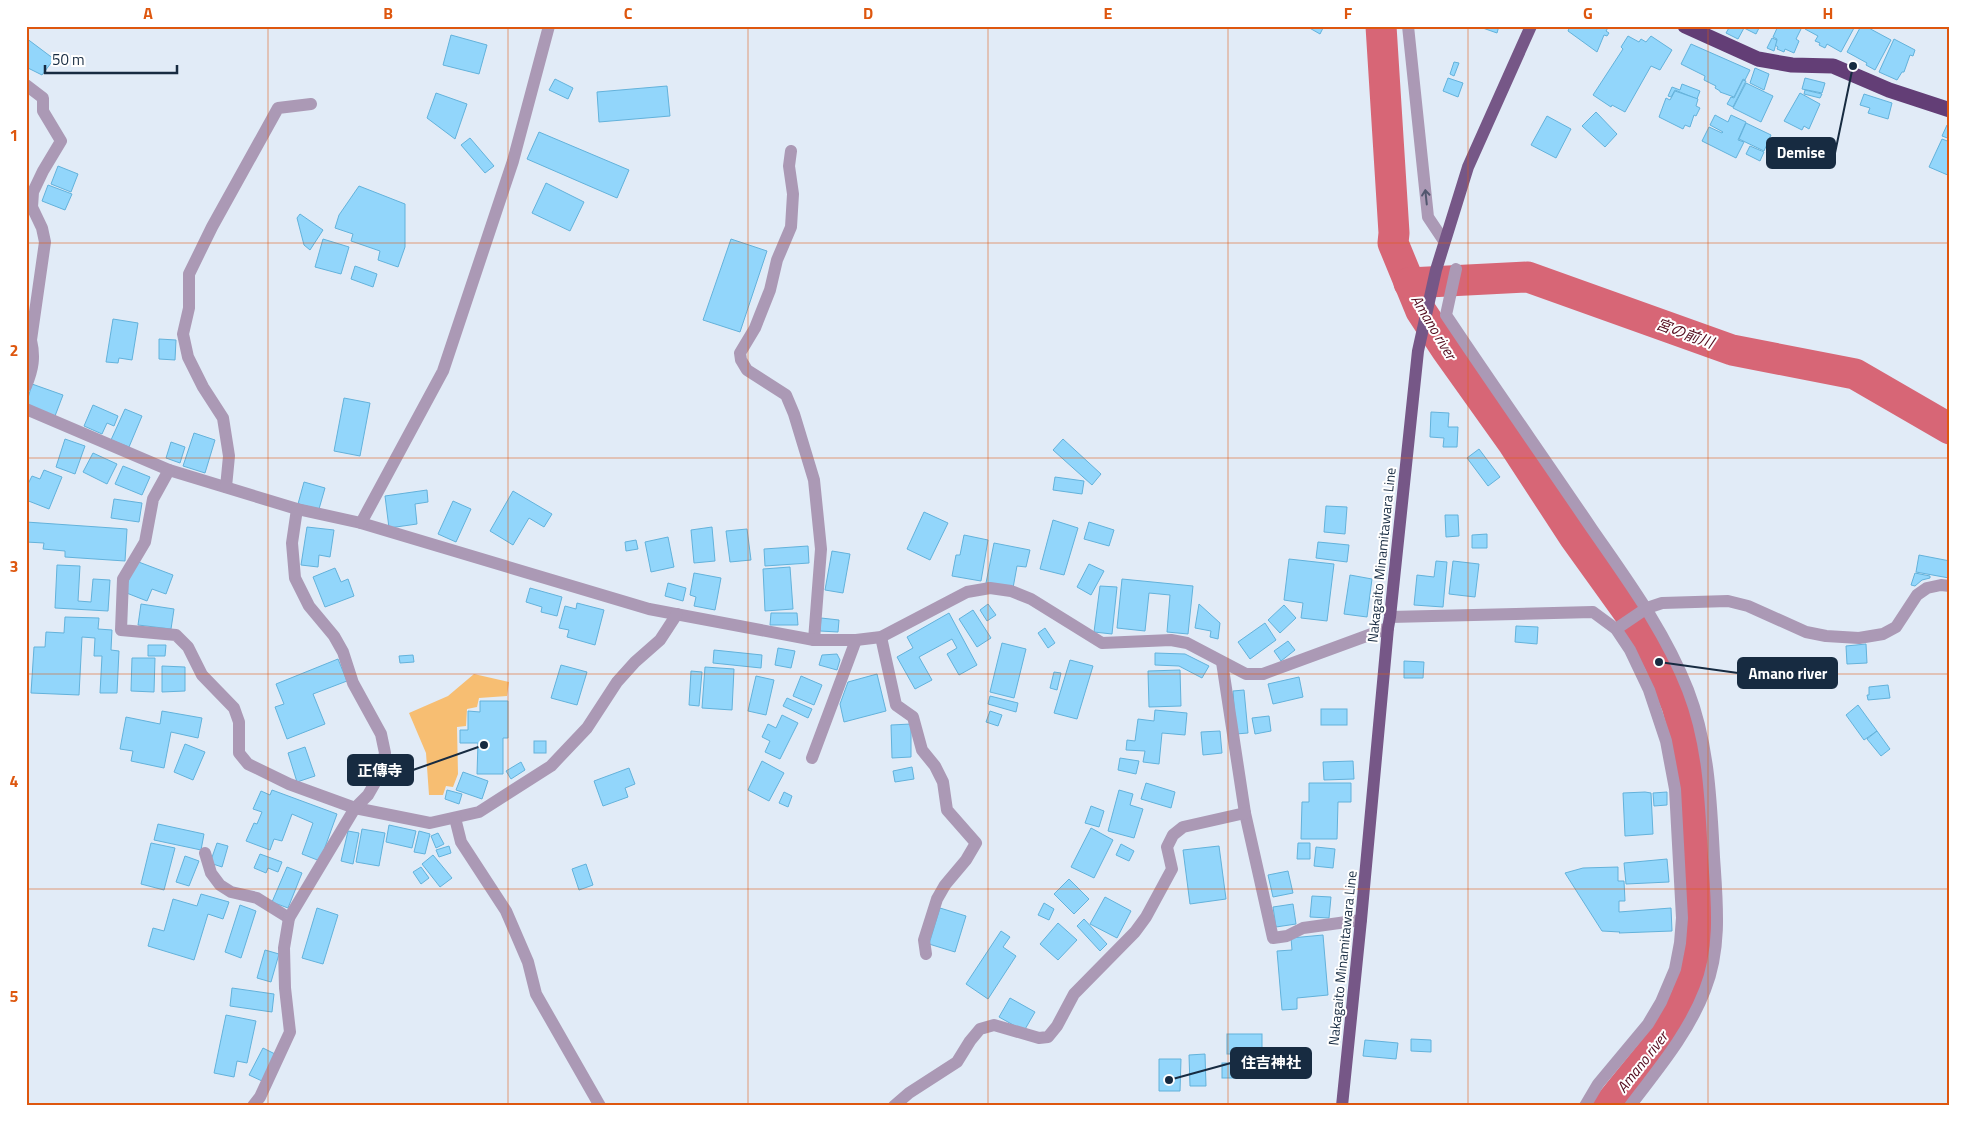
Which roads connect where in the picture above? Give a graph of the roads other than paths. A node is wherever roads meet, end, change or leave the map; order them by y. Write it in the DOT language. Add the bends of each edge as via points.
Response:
graph roads {
  1 [pos="549,26"];
  2 [pos="1408,26"];
  3 [pos="1531,26"];
  4 [pos="1685,26"];
  5 [pos="26,85"];
  6 [pos="311,104"];
  7 [pos="1950,110"];
  8 [pos="791,151"];
  9 [pos="1444,241"];
  10 [pos="1456,270"];
  11 [pos="26,386"];
  12 [pos="26,409"];
  13 [pos="169,470"];
  14 [pos="226,487"];
  15 [pos="296,509"];
  16 [pos="361,523"];
  17 [pos="1950,586"];
  18 [pos="1647,608"];
  19 [pos="677,614"];
  20 [pos="1389,623"];
  21 [pos="1616,629"];
  22 [pos="882,637"];
  23 [pos="814,640"];
  24 [pos="856,640"];
  25 [pos="1222,662"];
  26 [pos="812,758"];
  27 [pos="355,808"];
  28 [pos="1245,813"];
  29 [pos="455,818"];
  30 [pos="205,854"];
  31 [pos="289,918"];
  32 [pos="1361,920"];
  33 [pos="926,954"];
  34 [pos="252,1106"];
  35 [pos="600,1106"];
  36 [pos="894,1106"];
  37 [pos="1342,1106"];
  38 [pos="1585,1106"];
  39 [pos="1630,1106"];
  1 -- 16 [label="street" via="513,161 443,371"];
  9 -- 2 [label="street, one-way" via="1428,218"];
  3 -- 9 [label="main road, Nakagaito Minamitawara Line" via="1468,168"];
  4 -- 7 [label="highway" via="1758,59 1792,65 1833,66 1889,90"];
  5 -- 11 [label="street" via="43,98 43,112 61,141 33,192 32,207 45,242 32,340 35,355"];
  6 -- 14 [label="street" via="278,108 189,274 189,308 183,334 188,357 222,418 229,456"];
  8 -- 23 [label="street" via="791,227 756,328 740,353 746,370 786,395 814,480 821,549"];
  9 -- 20 [label="main road, Nakagaito Minamitawara Line" via="1418,351"];
  10 -- 18 [label="street" via="1446,315"];
  12 -- 13 [label="street"];
  13 -- 14 [label="street"];
  13 -- 27 [label="street" via="153,499 145,542 123,579 121,630 176,636 188,647 202,675 234,708 239,722 239,754 248,764 289,784"];
  14 -- 15 [label="street"];
  15 -- 16 [label="street"];
  15 -- 27 [label="street" via="292,543 295,578 309,606 343,652 353,682 381,734 385,753 380,774 368,795"];
  16 -- 19 [label="street" via="648,609"];
  17 -- 18 [label="street" via="1927,588 1917,595 1896,627 1883,634 1859,638 1806,632 1748,606 1728,602 1662,603"];
  18 -- 21 [label="street"];
  18 -- 39 [label="street" via="1689,692 1706,756 1717,927 1713,962 1694,1016 1680,1041"];
  19 -- 23 [label="street"];
  19 -- 29 [label="street" via="660,640 617,682 587,728 551,766 479,812"];
  20 -- 21 [label="street" via="1593,612"];
  20 -- 25 [label="street" via="1263,674 1246,674"];
  20 -- 32 [label="main road, Nakagaito Minamitawara Line"];
  21 -- 38 [label="street" via="1649,690 1666,741 1675,789 1682,918 1675,969 1661,1002"];
  22 -- 24 [label="street"];
  22 -- 25 [label="street" via="967,592 990,588 1032,599 1102,643 1171,640 1187,643"];
  22 -- 33 [label="street" via="896,705 913,717 922,750 943,782 947,810 976,842 938,899 924,940"];
  23 -- 24 [label="street"];
  24 -- 26 [label="street"];
  25 -- 28 [label="street"];
  27 -- 29 [label="street" via="430,823"];
  27 -- 31 [label="street"];
  28 -- 32 [label="street" via="1273,938 1287,936 1303,928"];
  28 -- 36 [label="street" via="1183,827 1173,835 1167,847 1172,869 1146,917 1074,994 1048,1037 1039,1038 994,1025 980,1030 957,1062"];
  29 -- 35 [label="street" via="461,842 506,911 528,962 536,994"];
  30 -- 31 [label="street" via="211,873 220,885 231,892 257,898"];
  31 -- 34 [label="street" via="284,948 290,1032 260,1097"];
  32 -- 37 [label="main road, Nakagaito Minamitawara Line"];
}
